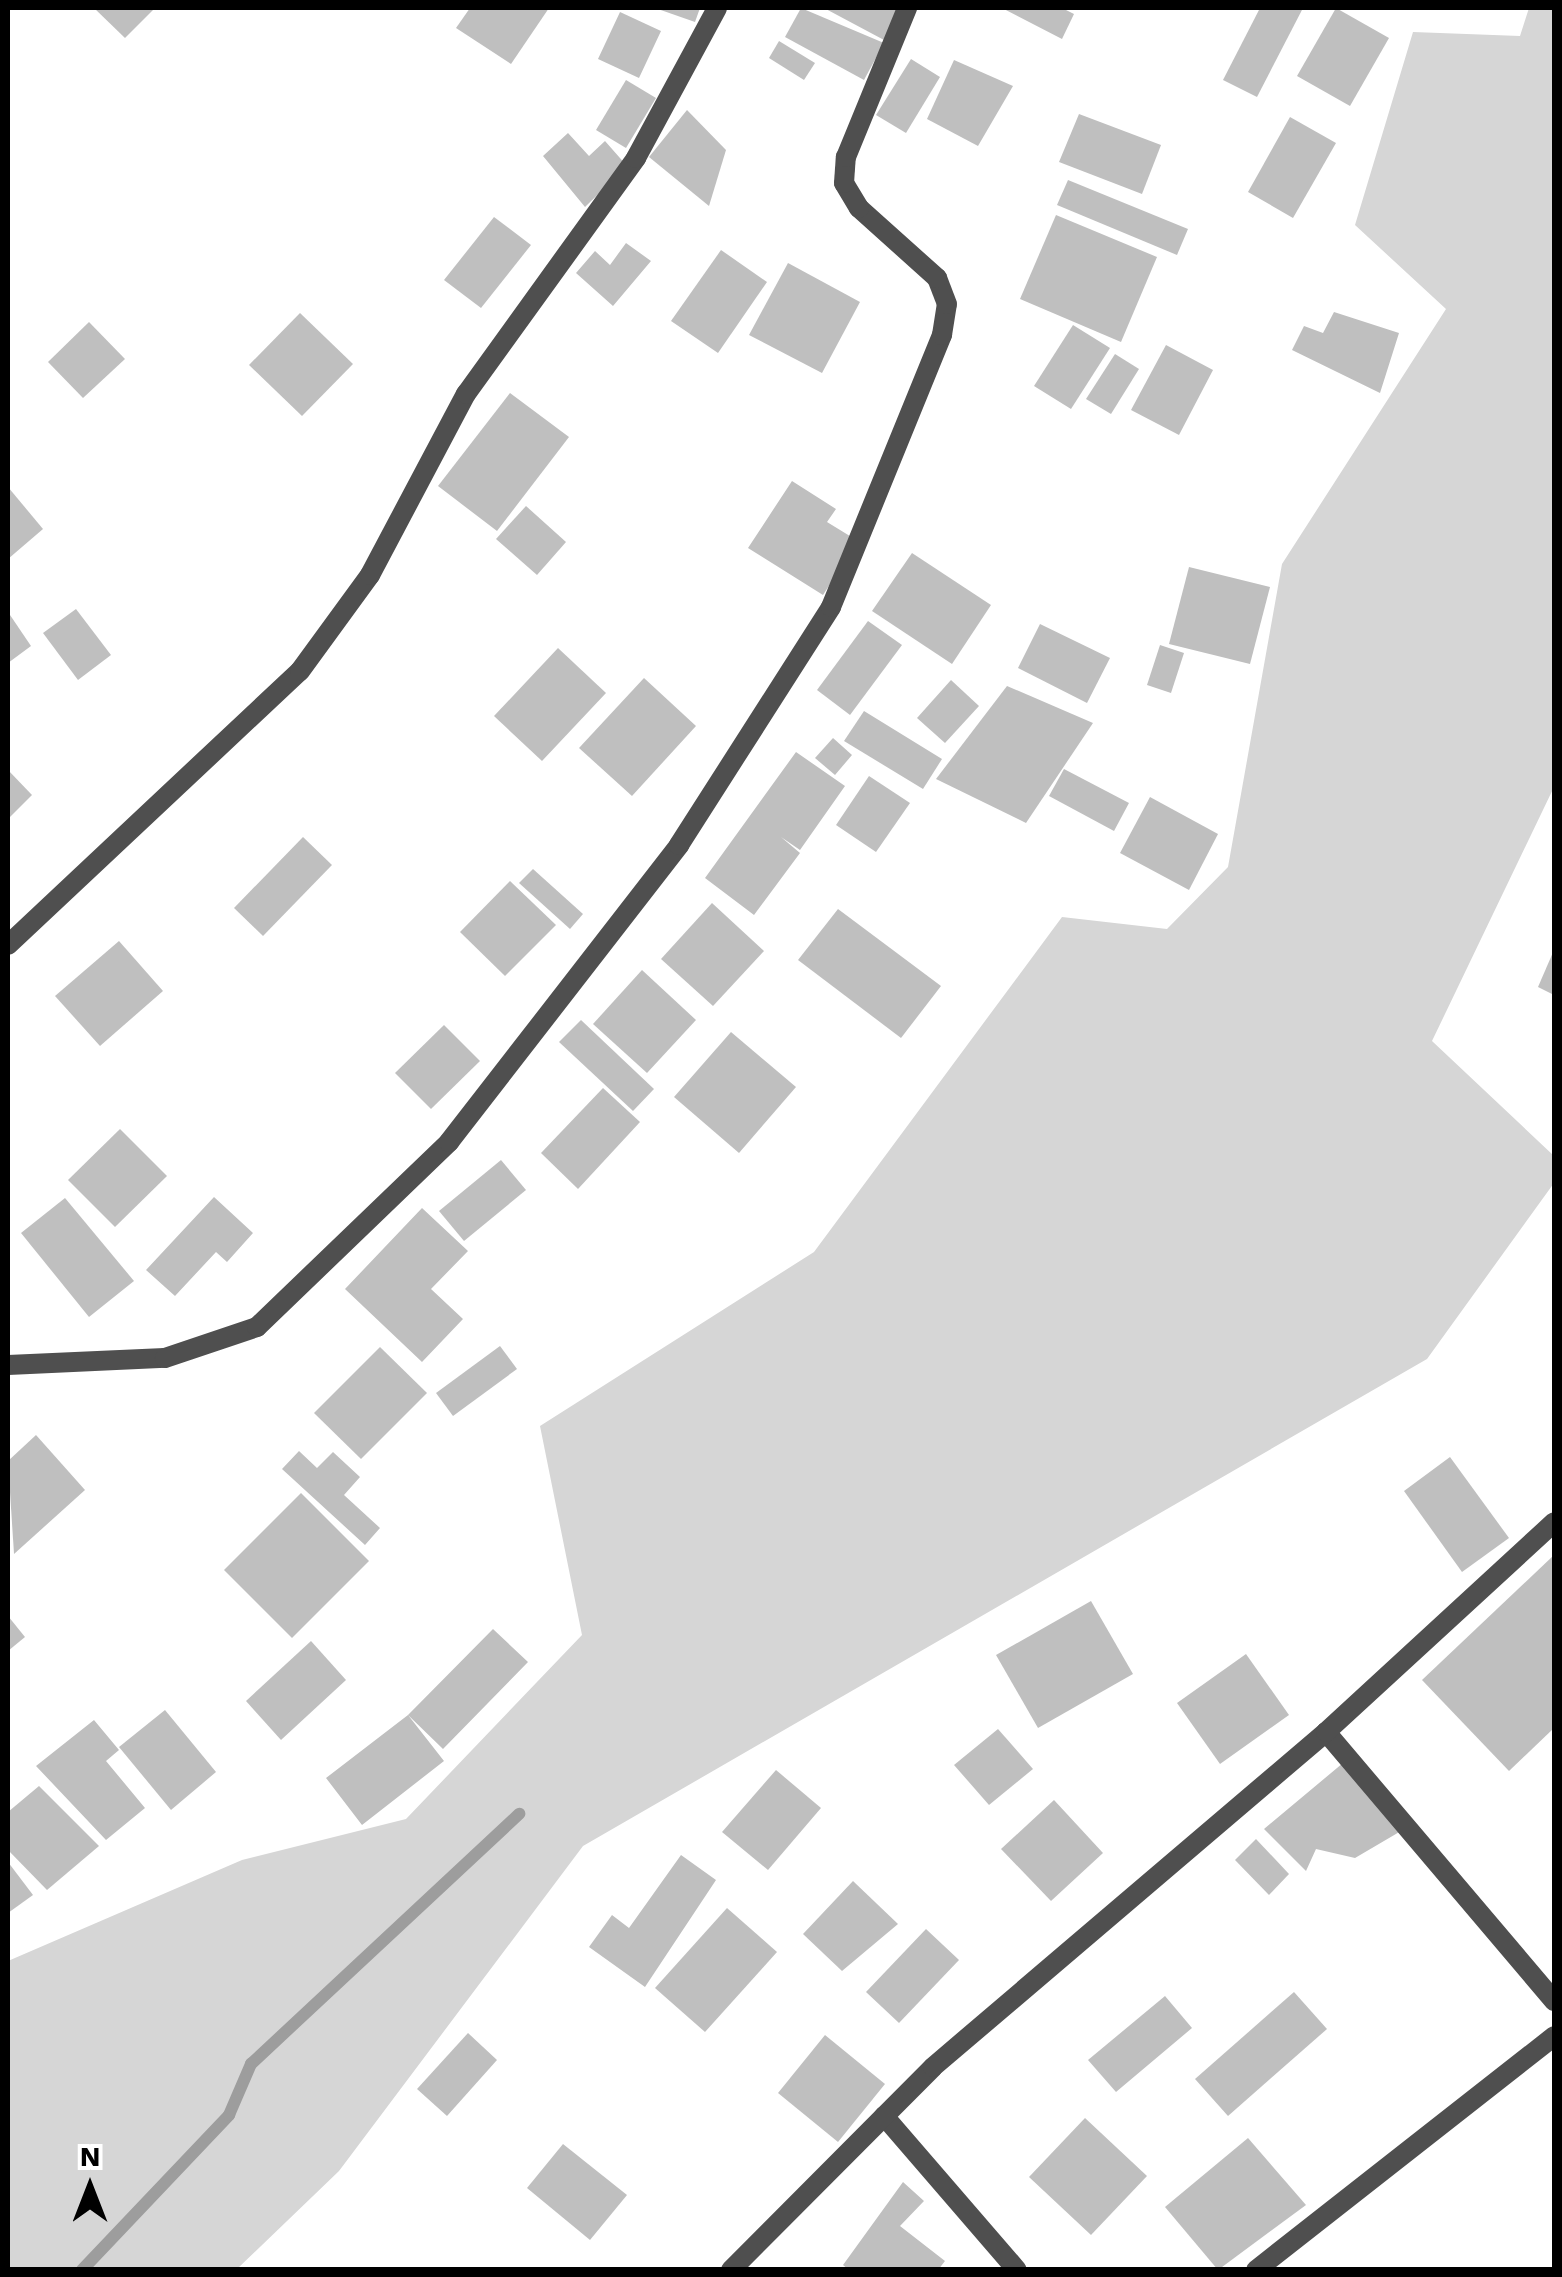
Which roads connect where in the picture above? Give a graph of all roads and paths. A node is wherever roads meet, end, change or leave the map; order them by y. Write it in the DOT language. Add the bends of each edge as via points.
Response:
graph roads {
  1 [pos="717,8"];
  2 [pos="907,8"];
  3 [pos="8,946"];
  4 [pos="8,1366"];
  5 [pos="1554,1522"];
  6 [pos="1326,1732"];
  7 [pos="1554,2001"];
  8 [pos="1554,2036"];
  9 [pos="884,2116"];
  10 [pos="731,2270"];
  11 [pos="1017,2270"];
  12 [pos="1256,2270"];
  1 -- 3 [label="street" via="636,158 466,394 370,576 300,671"];
  2 -- 4 [label="street" via="846,157 844,183 859,208 937,278 947,304 942,335 831,607 679,845 449,1142 257,1328 165,1358"];
  5 -- 6 [label="street"];
  6 -- 7 [label="street"];
  6 -- 9 [label="street"];
  8 -- 12 [label="street"];
  9 -- 10 [label="street"];
  9 -- 11 [label="street"];
}
